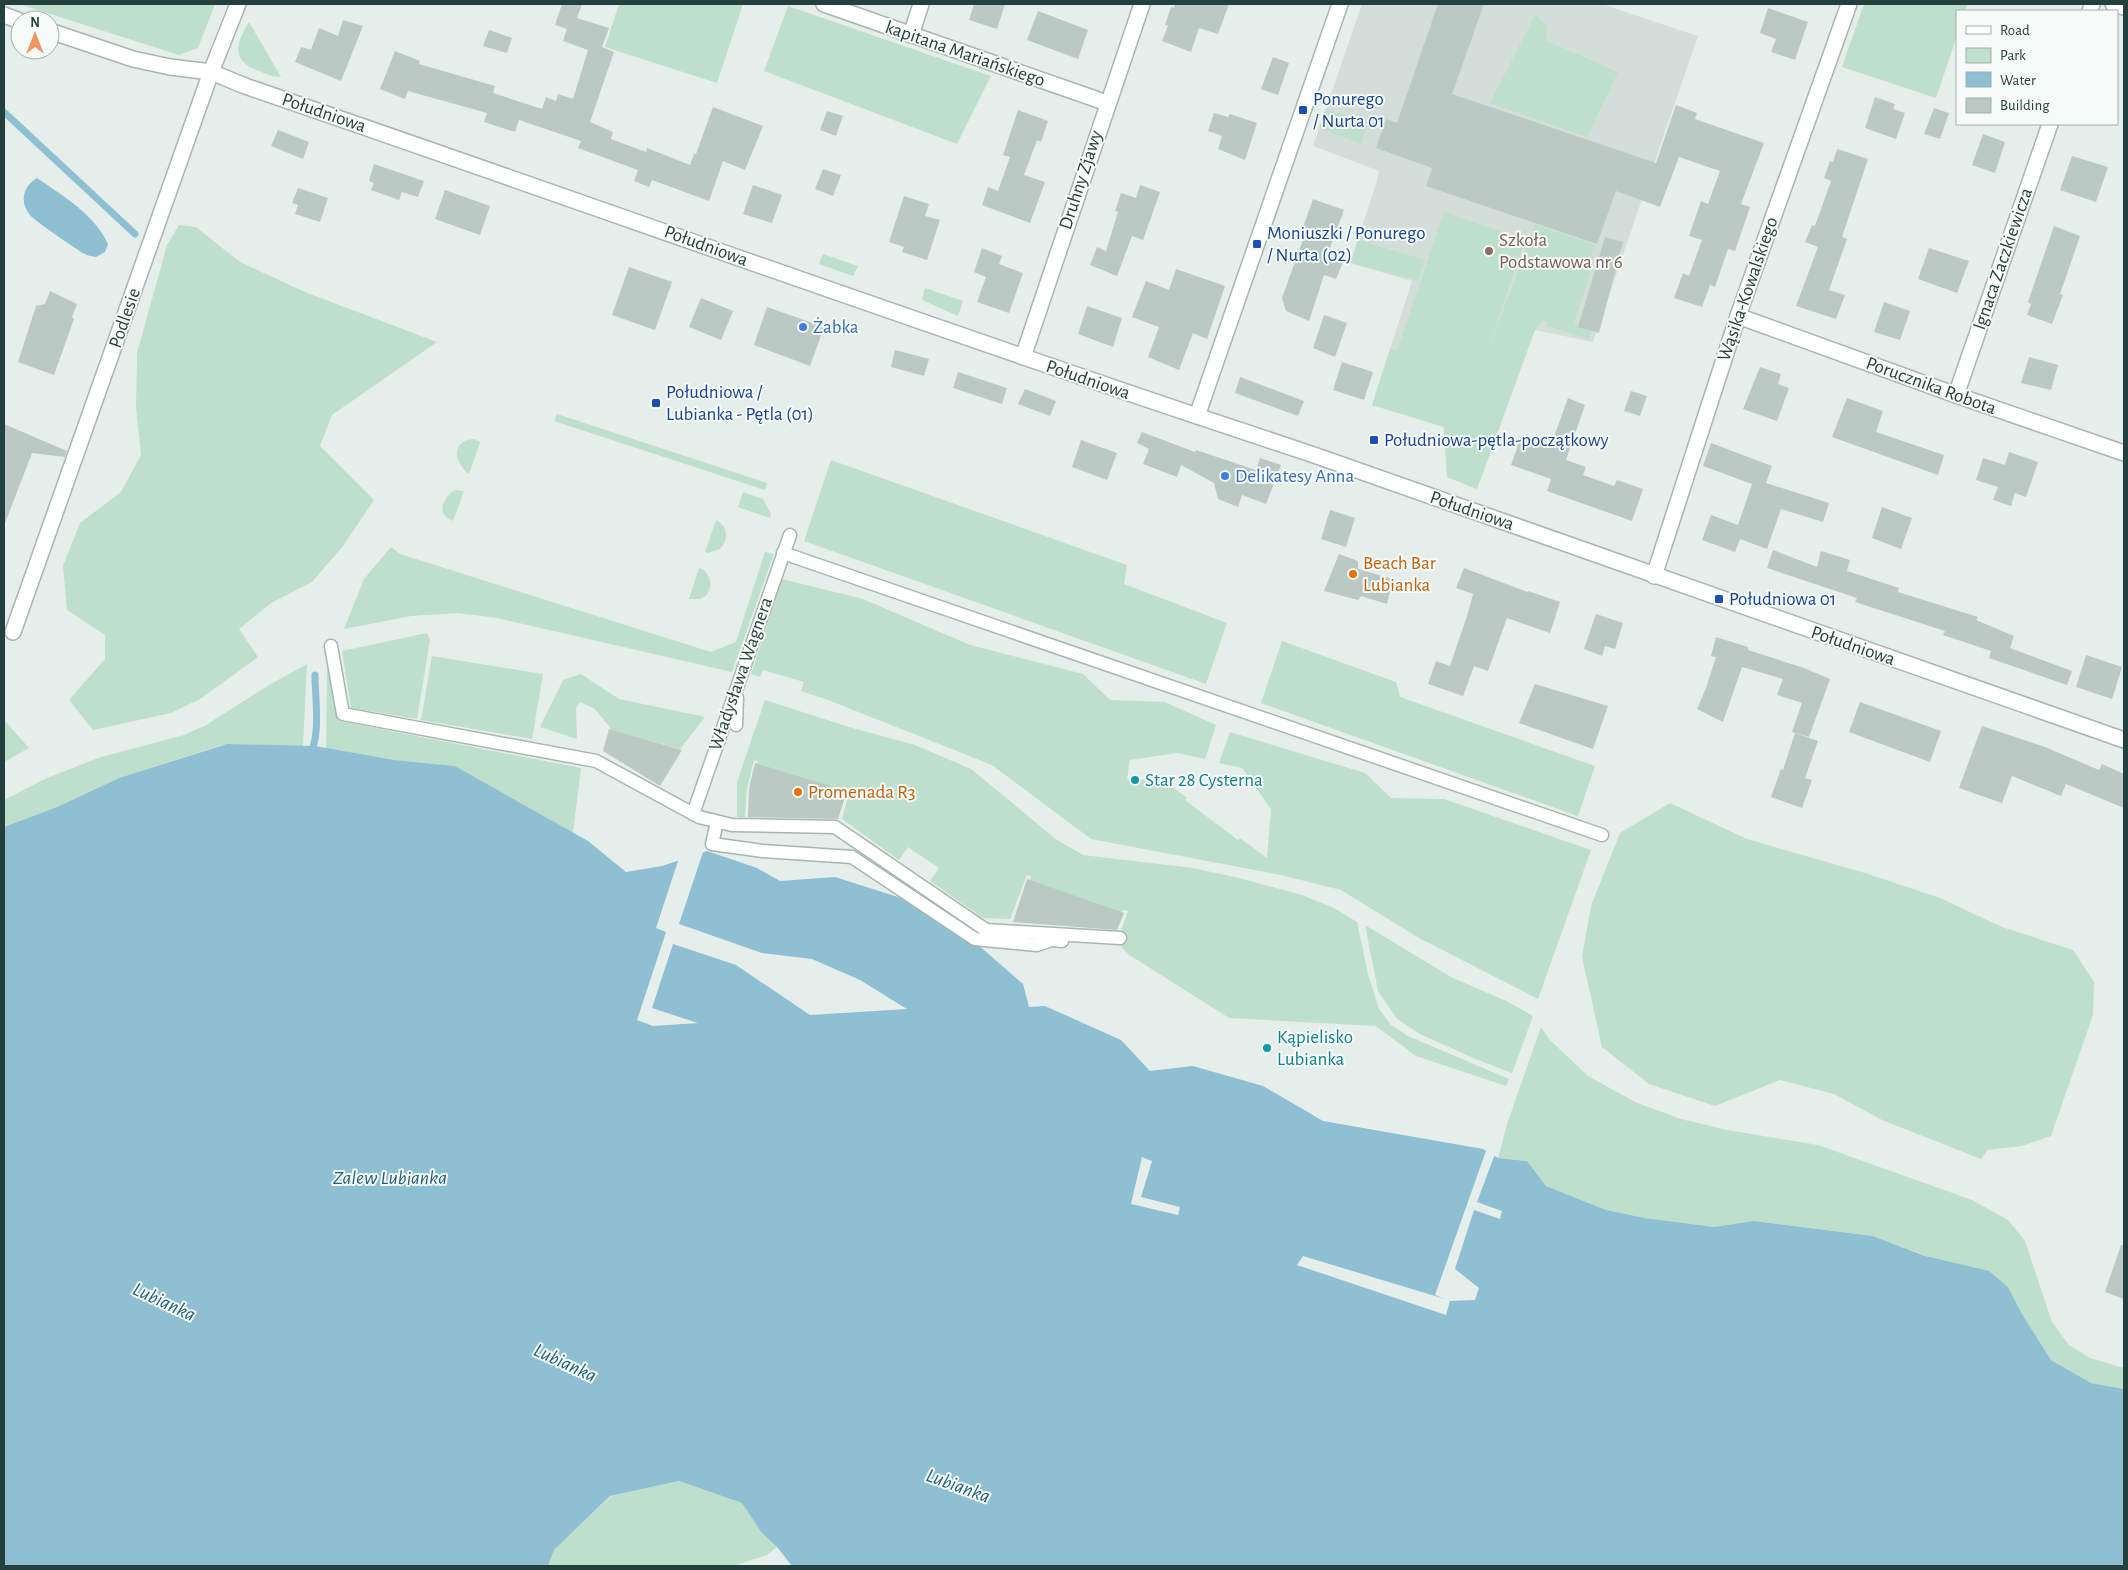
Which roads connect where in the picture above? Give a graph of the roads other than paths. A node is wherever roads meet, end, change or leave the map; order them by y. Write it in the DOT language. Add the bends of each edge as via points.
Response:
graph roads {
  1 [pos="238,4"];
  2 [pos="824,4"];
  3 [pos="921,4"];
  4 [pos="1142,4"];
  5 [pos="1340,4"];
  6 [pos="1849,4"];
  7 [pos="2113,4"];
  8 [pos="2124,7"];
  9 [pos="60,34"];
  10 [pos="911,35"];
  11 [pos="212,72"];
  12 [pos="1107,103"];
  13 [pos="2050,125"];
  14 [pos="1738,316"];
  15 [pos="1022,357"];
  16 [pos="1956,395"];
  17 [pos="1198,416"];
  18 [pos="2124,453"];
  19 [pos="790,535"];
  20 [pos="783,553"];
  21 [pos="1654,576"];
  22 [pos="13,632"];
  23 [pos="331,646"];
  24 [pos="738,683"];
  25 [pos="736,726"];
  26 [pos="2124,740"];
  27 [pos="693,814"];
  28 [pos="718,822"];
  29 [pos="1602,835"];
  1 -- 11 [label="street, Podlesie"];
  2 -- 10 [label="street, kapitana Mariańskiego"];
  3 -- 10 [label="street"];
  4 -- 12 [label="street, Druhny Zjawy"];
  5 -- 17 [label="street"];
  6 -- 14 [label="street, Wąsika-Kowalskiego"];
  7 -- 8 [label="street"];
  9 -- 11 [label="street, Południowa" via="133,59"];
  10 -- 12 [label="street, kapitana Mariańskiego"];
  11 -- 15 [label="street, Południowa"];
  11 -- 22 [label="street, Podlesie"];
  12 -- 15 [label="street, Druhny Zjawy"];
  13 -- 16 [label="street, Ignaca Zaczkiewicza"];
  14 -- 16 [label="street, Porucznika Robota"];
  14 -- 21 [label="street, Wąsika-Kowalskiego"];
  15 -- 17 [label="street, Południowa"];
  16 -- 18 [label="street, Porucznika Robota"];
  17 -- 21 [label="street, Południowa"];
  19 -- 20 [label="street, Władysława Wagnera"];
  20 -- 24 [label="street, Władysława Wagnera"];
  20 -- 29 [label="street"];
  21 -- 26 [label="street, Południowa"];
  23 -- 27 [label="street" via="343,714 596,761"];
  24 -- 25 [label="street"];
  24 -- 27 [label="street, Władysława Wagnera"];
  27 -- 28 [label="street"];
  28 -- 28 [label="street" via="835,827 986,930 1116,941 1051,940 1037,946 975,939 852,857 712,844"];
}
